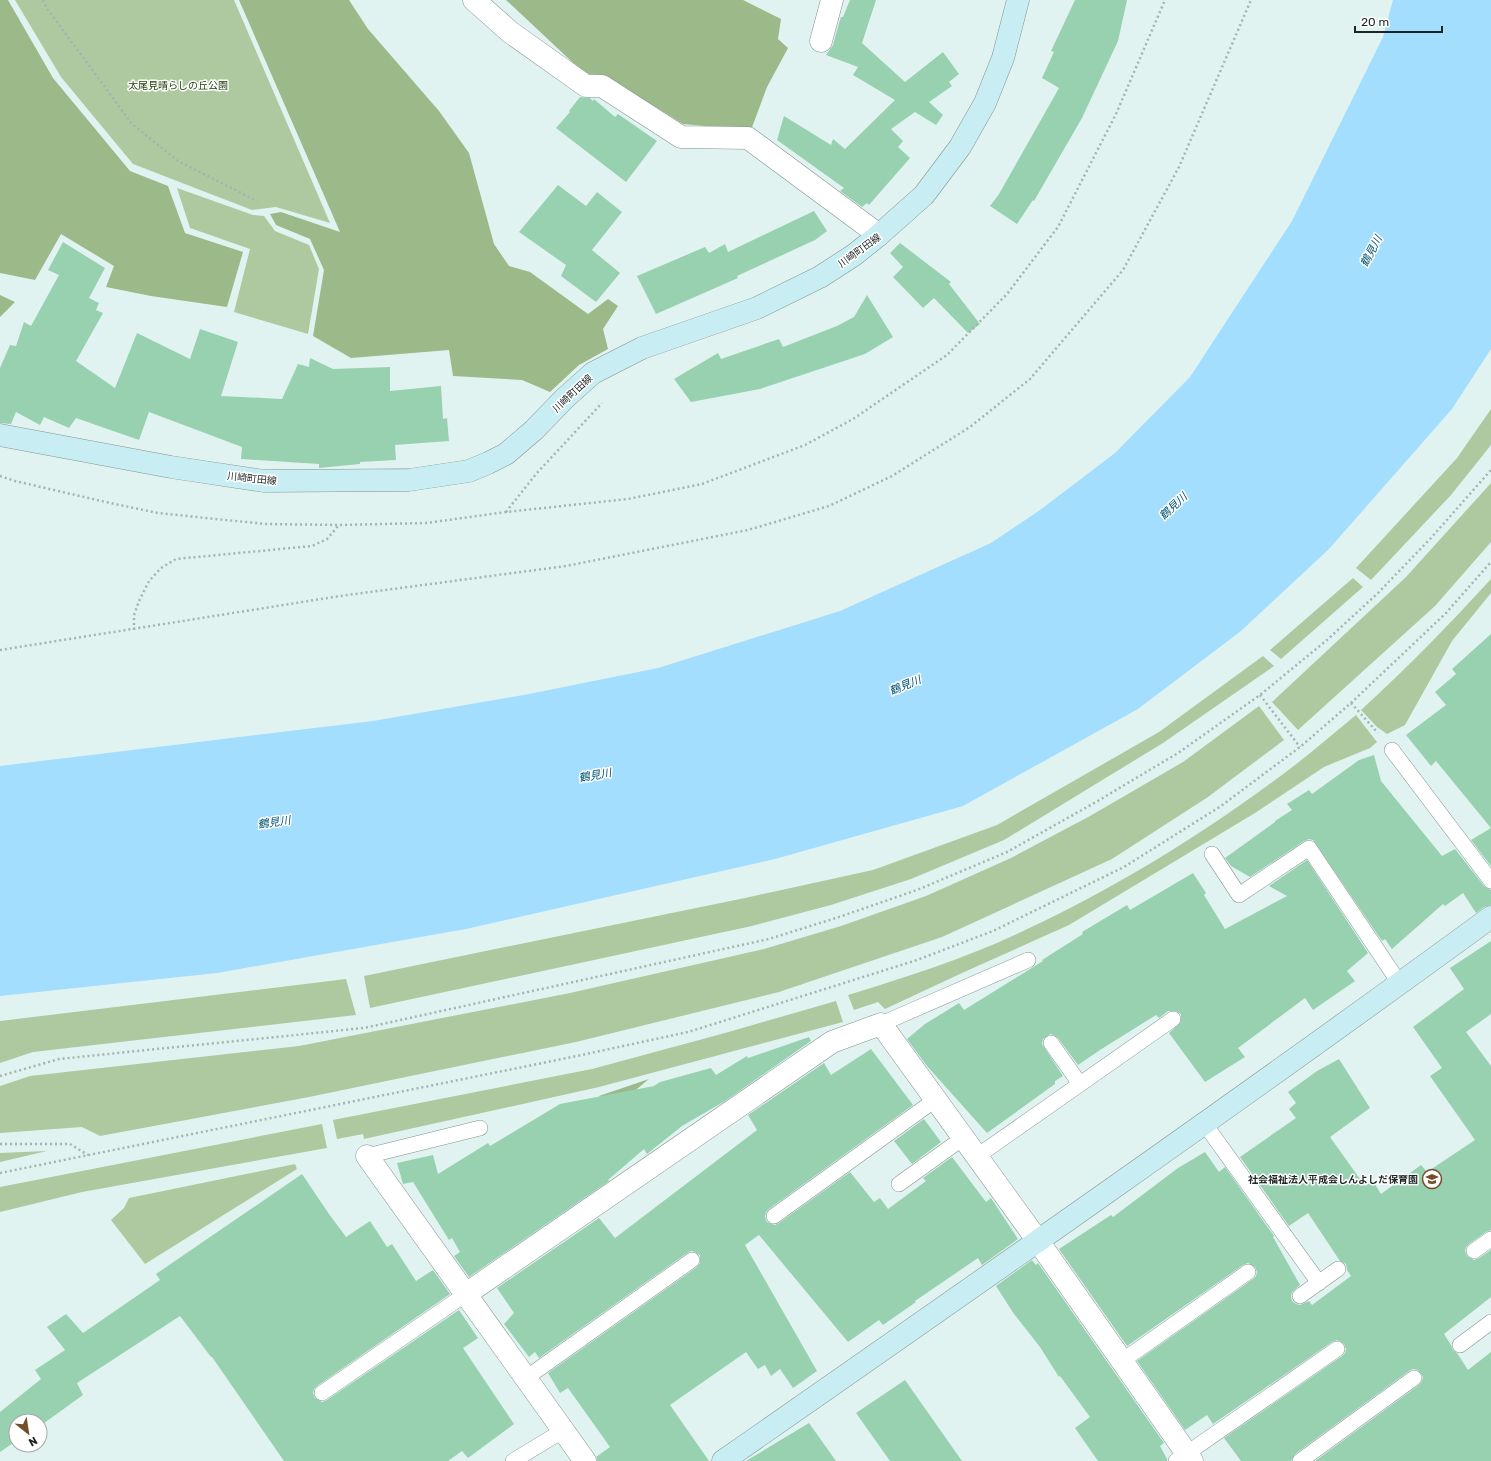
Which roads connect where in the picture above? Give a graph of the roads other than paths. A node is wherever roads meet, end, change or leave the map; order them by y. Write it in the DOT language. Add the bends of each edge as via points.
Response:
graph roads {
  1 [pos="474,0"];
  2 [pos="832,0"];
  3 [pos="1018,0"];
  4 [pos="821,41"];
  5 [pos="879,235"];
  6 [pos="0,435"];
  7 [pos="1392,750"];
  8 [pos="1212,854"];
  9 [pos="1491,881"];
  10 [pos="1491,917"];
  11 [pos="1028,960"];
  12 [pos="1400,984"];
  13 [pos="1172,1019"];
  14 [pos="881,1024"];
  15 [pos="1051,1043"];
  16 [pos="1080,1084"];
  17 [pos="936,1100"];
  18 [pos="1204,1123"];
  19 [pos="480,1128"];
  20 [pos="963,1138"];
  21 [pos="367,1156"];
  22 [pos="976,1157"];
  23 [pos="899,1184"];
  24 [pos="774,1216"];
  25 [pos="1491,1239"];
  26 [pos="1038,1241"];
  27 [pos="1474,1251"];
  28 [pos="692,1260"];
  29 [pos="1338,1269"];
  30 [pos="1248,1272"];
  31 [pos="1319,1283"];
  32 [pos="466,1294"];
  33 [pos="1300,1296"];
  34 [pos="1491,1322"];
  35 [pos="1460,1345"];
  36 [pos="1337,1349"];
  37 [pos="1122,1361"];
  38 [pos="526,1378"];
  39 [pos="1414,1378"];
  40 [pos="322,1393"];
  41 [pos="564,1430"];
  42 [pos="1185,1458"];
  43 [pos="513,1461"];
  44 [pos="585,1461"];
  45 [pos="723,1461"];
  46 [pos="1300,1461"];
  1 -- 5 [label="street" via="510,32 586,86 602,86 681,137 748,138"];
  2 -- 4 [label="street"];
  3 -- 5 [label="main road, 川崎町田線" via="1003,58 985,103 960,147 924,195"];
  5 -- 6 [label="main road, 川崎町田線" via="820,277 757,308 642,348 593,373 506,454 469,471 409,480 264,480 171,468"];
  7 -- 9 [label="lane"];
  8 -- 12 [label="lane" via="1239,895 1309,848"];
  10 -- 12 [label="main road"];
  11 -- 14 [label="lane"];
  12 -- 18 [label="main road"];
  13 -- 16 [label="lane"];
  14 -- 17 [label="street"];
  14 -- 32 [label="street" via="832,1042"];
  15 -- 16 [label="lane"];
  16 -- 22 [label="lane"];
  17 -- 20 [label="street"];
  17 -- 24 [label="lane"];
  18 -- 26 [label="main road"];
  18 -- 31 [label="lane"];
  19 -- 21 [label="lane"];
  20 -- 22 [label="street"];
  20 -- 23 [label="lane"];
  21 -- 32 [label="street"];
  22 -- 26 [label="street"];
  25 -- 27 [label="lane"];
  26 -- 37 [label="street"];
  26 -- 45 [label="main road"];
  28 -- 38 [label="lane"];
  29 -- 31 [label="lane"];
  30 -- 37 [label="lane"];
  31 -- 33 [label="lane"];
  32 -- 38 [label="street"];
  32 -- 40 [label="lane"];
  34 -- 35 [label="lane"];
  36 -- 42 [label="lane"];
  37 -- 42 [label="street"];
  38 -- 41 [label="street"];
  39 -- 46 [label="lane"];
  41 -- 43 [label="lane"];
  41 -- 44 [label="street"];
}
